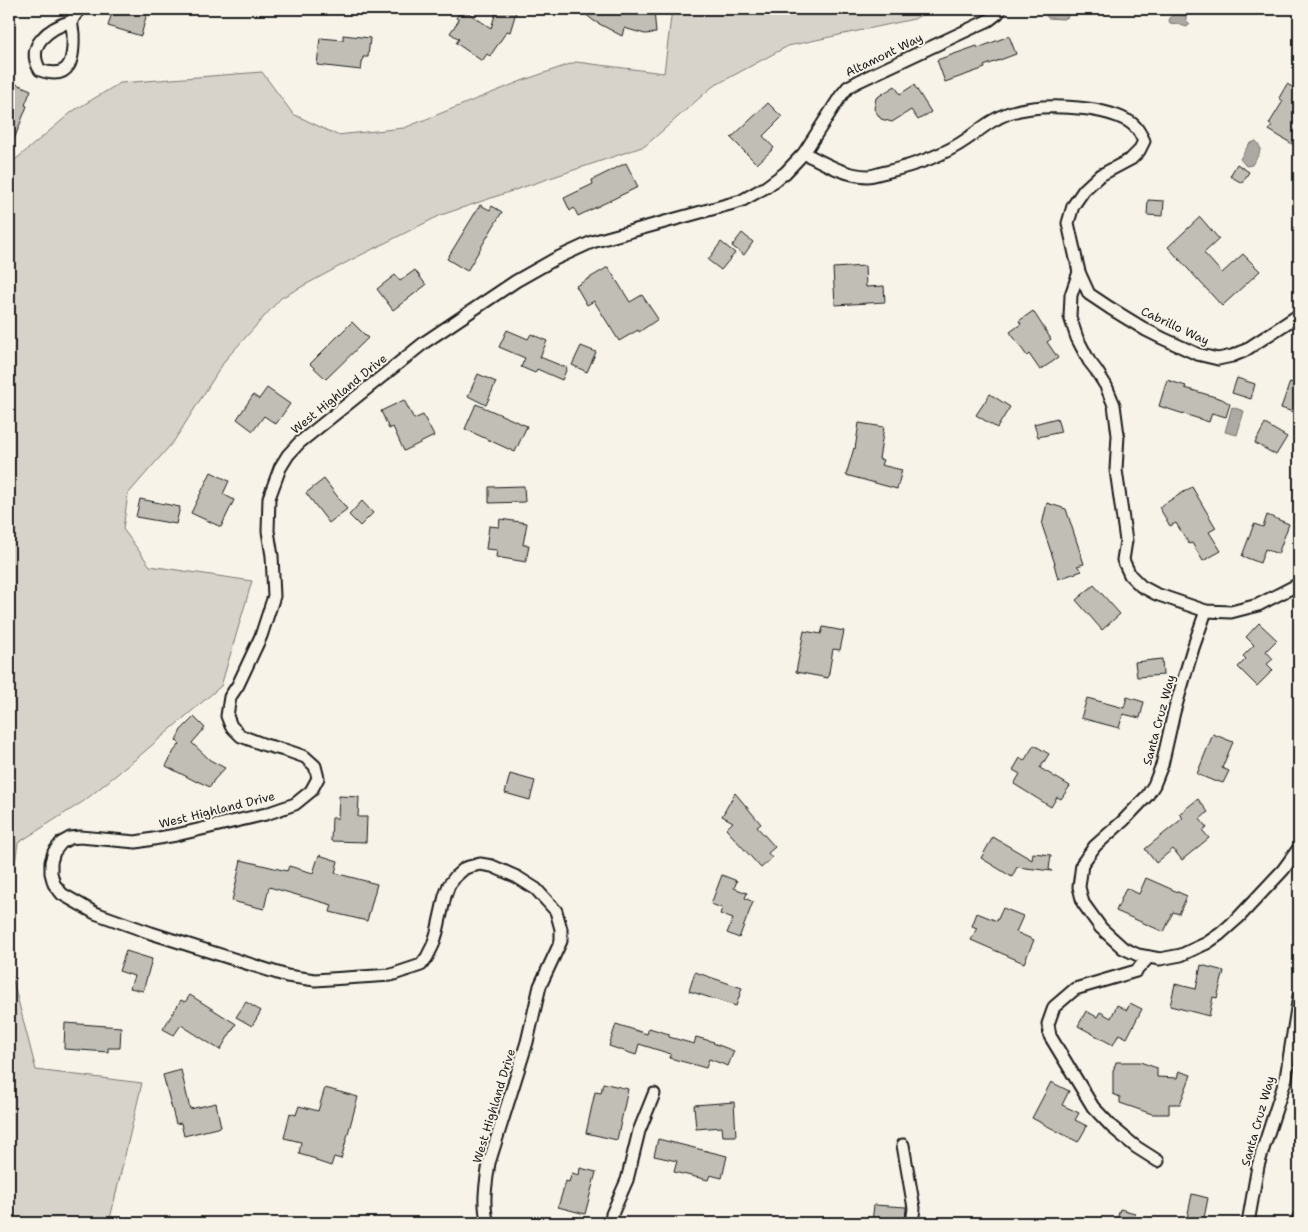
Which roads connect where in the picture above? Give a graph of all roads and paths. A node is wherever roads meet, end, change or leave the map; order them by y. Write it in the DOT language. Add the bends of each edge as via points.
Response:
graph roads {
  1 [pos="80,9"];
  2 [pos="1000,9"];
  3 [pos="72,21"];
  4 [pos="804,153"];
  5 [pos="1079,272"];
  6 [pos="1299,316"];
  7 [pos="1299,584"];
  8 [pos="1206,611"];
  9 [pos="1299,848"];
  10 [pos="1149,957"];
  11 [pos="1299,996"];
  12 [pos="654,1094"];
  13 [pos="903,1145"];
  14 [pos="1158,1160"];
  15 [pos="1299,1217"];
  16 [pos="488,1223"];
  17 [pos="611,1223"];
  18 [pos="912,1223"];
  19 [pos="1248,1223"];
  20 [pos="1297,1223"];
  1 -- 3 [label="street"];
  2 -- 4 [label="street, Altamont Way" via="989,20 848,87"];
  3 -- 3 [label="street" via="57,26 42,38 35,49 35,62 40,70 51,74 62,72 69,65"];
  4 -- 5 [label="street" via="851,174 870,176 918,164 966,140 990,121 1029,108 1096,110 1129,121 1144,141 1139,151 1131,159 1099,176 1073,206 1068,222"];
  4 -- 16 [label="street, West Highland Drive" via="785,173 741,201 592,242 547,263 425,342 299,442 280,468 269,498 268,531 274,596 260,636 230,698 227,716 241,736 305,756 315,766 318,778 311,791 295,804 266,814 176,835 136,842 70,838 61,843 51,862 54,884 62,894 95,913 287,976 316,980 391,975 421,965 433,945 449,885 465,868 480,864 492,866 536,889 556,911 561,929 560,941 540,986 527,1042 489,1163 485,1201"];
  5 -- 6 [label="street, Cabrillo Way" via="1089,294 1110,308 1162,338 1197,354 1218,359 1244,351"];
  5 -- 8 [label="street" via="1071,295 1070,317 1088,361 1106,386 1114,405 1118,435 1116,470 1126,541 1124,560 1130,575 1141,586"];
  7 -- 8 [label="street" via="1258,605 1231,612"];
  8 -- 10 [label="street, Santa Cruz Way" via="1154,785 1123,821 1095,846 1080,872 1079,887 1084,903 1101,928 1123,948"];
  9 -- 10 [label="street, Santa Cruz Way" via="1258,899 1220,934 1181,956"];
  10 -- 14 [label="street" via="1136,971 1075,989 1054,1007 1048,1024 1050,1036 1093,1108 1136,1147"];
  11 -- 19 [label="street, Santa Cruz Way" via="1286,1078 1258,1166"];
  12 -- 17 [label="street" via="639,1131 627,1180"];
  13 -- 18 [label="street" via="914,1208"];
  15 -- 20 [label="street"];
}
